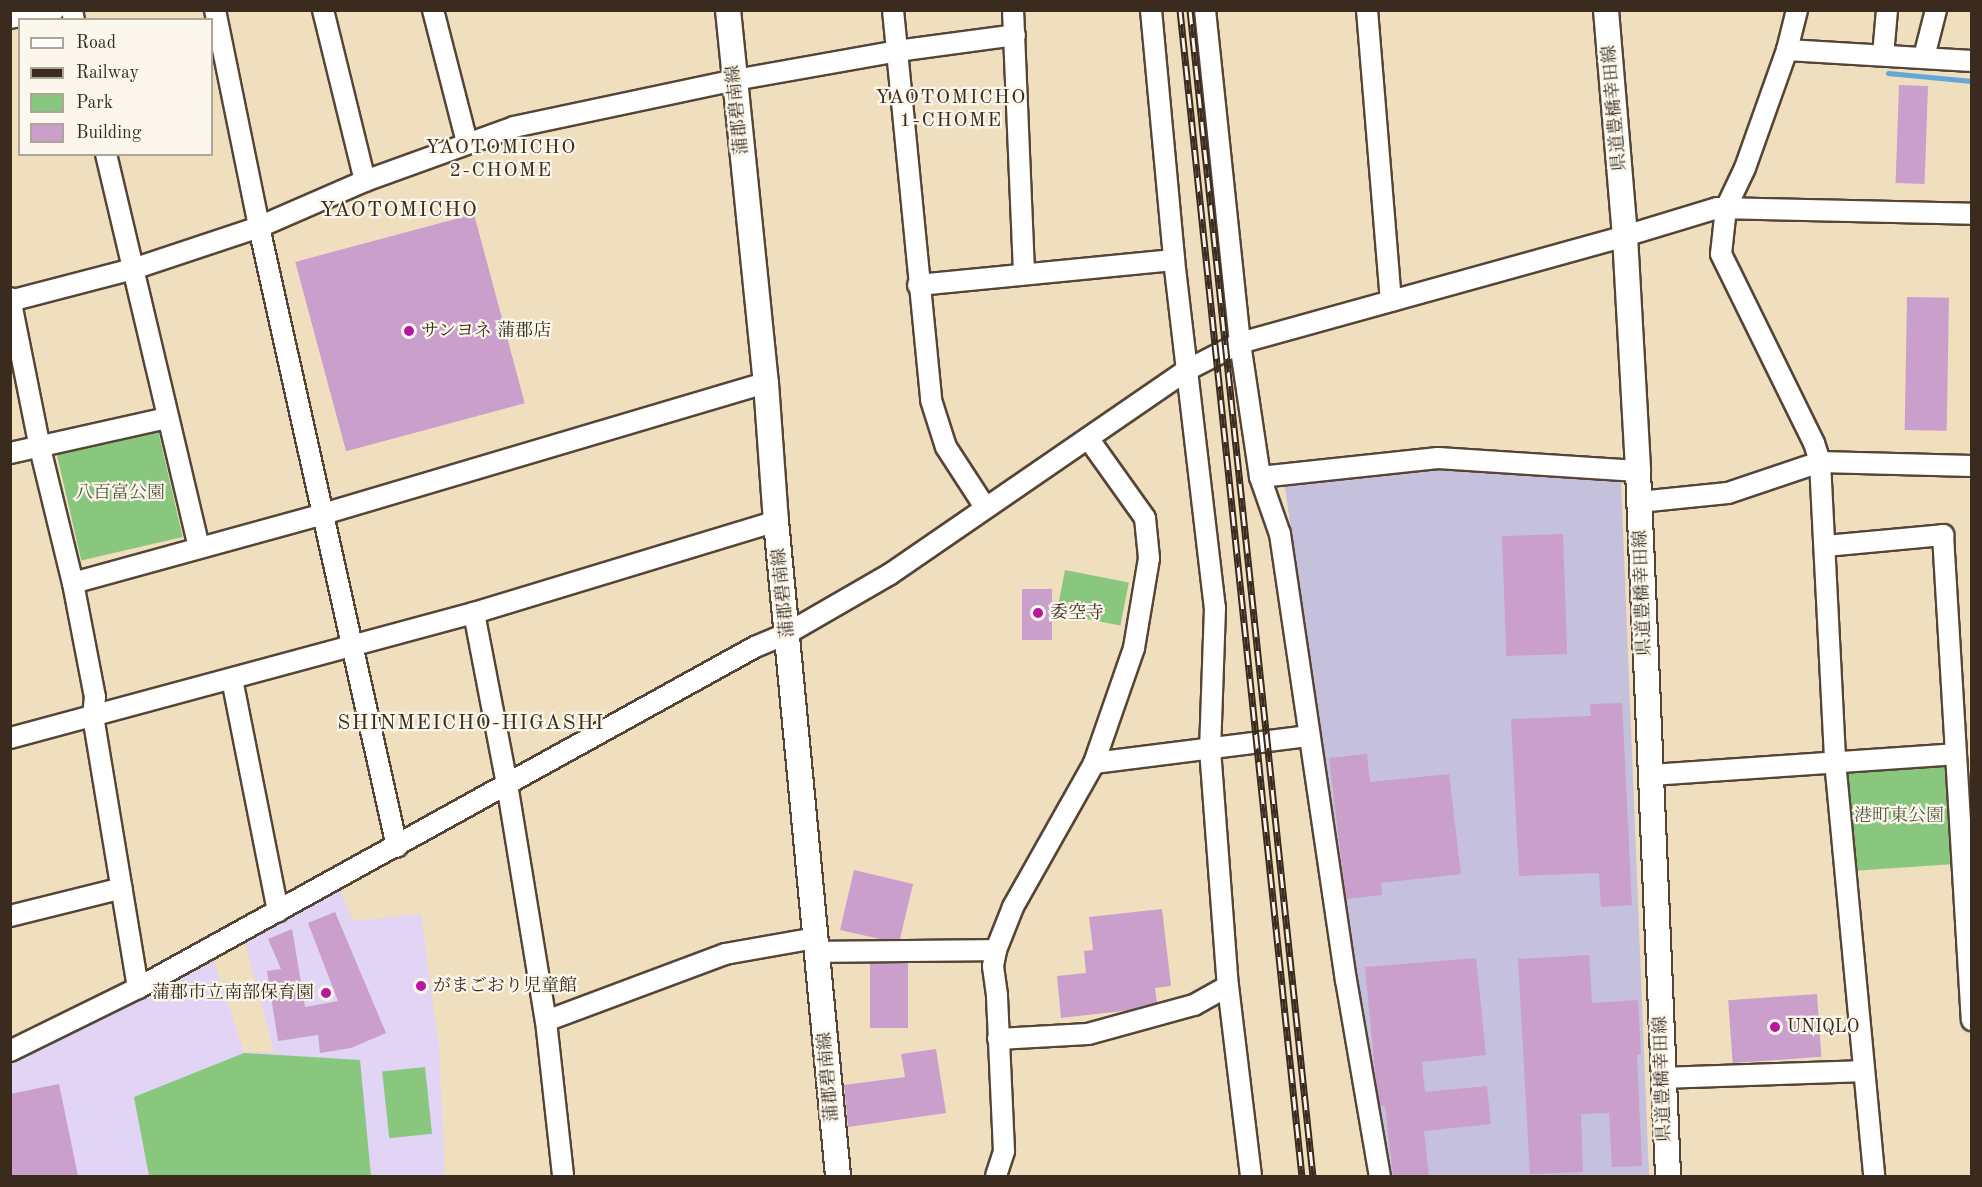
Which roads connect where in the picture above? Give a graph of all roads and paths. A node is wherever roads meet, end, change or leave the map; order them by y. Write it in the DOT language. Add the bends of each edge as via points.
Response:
graph roads {
  1 [pos="54,10"];
  2 [pos="214,10"];
  3 [pos="322,10"];
  4 [pos="433,10"];
  5 [pos="728,10"];
  6 [pos="893,10"];
  7 [pos="1013,10"];
  8 [pos="1151,10"];
  9 [pos="1204,10"];
  10 [pos="1367,10"];
  11 [pos="1606,10"];
  12 [pos="1797,10"];
  13 [pos="1887,10"];
  14 [pos="1936,10"];
  15 [pos="10,18"];
  16 [pos="1015,35"];
  17 [pos="1787,50"];
  18 [pos="897,51"];
  19 [pos="1883,55"];
  20 [pos="1924,57"];
  21 [pos="1971,61"];
  22 [pos="735,80"];
  23 [pos="467,142"];
  24 [pos="106,156"];
  25 [pos="365,181"];
  26 [pos="1726,208"];
  27 [pos="1971,214"];
  28 [pos="259,227"];
  29 [pos="1625,236"];
  30 [pos="1174,260"];
  31 [pos="133,269"];
  32 [pos="1024,273"];
  33 [pos="918,285"];
  34 [pos="11,300"];
  35 [pos="1391,301"];
  36 [pos="1240,343"];
  37 [pos="1187,370"];
  38 [pos="766,383"];
  39 [pos="166,418"];
  40 [pos="1088,438"];
  41 [pos="40,448"];
  42 [pos="10,453"];
  43 [pos="1820,462"];
  44 [pos="1971,466"];
  45 [pos="1638,471"];
  46 [pos="1260,477"];
  47 [pos="1639,502"];
  48 [pos="985,507"];
  49 [pos="323,514"];
  50 [pos="776,521"];
  51 [pos="1825,546"];
  52 [pos="199,547"];
  53 [pos="73,583"];
  54 [pos="474,613"];
  55 [pos="788,633"];
  56 [pos="350,645"];
  57 [pos="232,679"];
  58 [pos="93,716"];
  59 [pos="1309,736"];
  60 [pos="10,738"];
  61 [pos="1210,749"];
  62 [pos="1955,754"];
  63 [pos="1834,761"];
  64 [pos="1094,763"];
  65 [pos="1650,775"];
  66 [pos="507,783"];
  67 [pos="397,847"];
  68 [pos="122,888"];
  69 [pos="278,912"];
  70 [pos="10,916"];
  71 [pos="817,945"];
  72 [pos="996,950"];
  73 [pos="1228,986"];
  74 [pos="138,988"];
  75 [pos="1970,988"];
  76 [pos="1971,1020"];
  77 [pos="546,1021"];
  78 [pos="998,1039"];
  79 [pos="10,1051"];
  80 [pos="1864,1071"];
  81 [pos="1664,1078"];
  82 [pos="563,1176"];
  83 [pos="838,1176"];
  84 [pos="996,1176"];
  85 [pos="1251,1176"];
  86 [pos="1380,1176"];
  87 [pos="1668,1176"];
  88 [pos="1874,1176"];
  1 -- 15 [label="street"];
  2 -- 28 [label="street"];
  3 -- 25 [label="street"];
  4 -- 23 [label="street"];
  5 -- 22 [label="main road, 蒲郡碧南線"];
  6 -- 18 [label="street"];
  7 -- 16 [label="street"];
  8 -- 30 [label="street"];
  9 -- 36 [label="street"];
  10 -- 35 [label="street"];
  11 -- 29 [label="main road, 県道豊橋幸田線"];
  12 -- 17 [label="street"];
  13 -- 19 [label="street"];
  14 -- 20 [label="street"];
  16 -- 18 [label="street"];
  16 -- 32 [label="street"];
  17 -- 19 [label="street"];
  17 -- 26 [label="street" via="1745,168"];
  18 -- 22 [label="street"];
  18 -- 33 [label="street"];
  19 -- 20 [label="street"];
  20 -- 21 [label="street"];
  22 -- 23 [label="street" via="514,127"];
  22 -- 38 [label="main road, 蒲郡碧南線"];
  23 -- 25 [label="street"];
  24 -- 31 [label="street"];
  25 -- 28 [label="street"];
  26 -- 27 [label="street"];
  26 -- 29 [label="street" via="1717,207"];
  26 -- 43 [label="street" via="1721,254"];
  28 -- 31 [label="street"];
  28 -- 49 [label="street"];
  29 -- 35 [label="street"];
  29 -- 45 [label="main road, 県道豊橋幸田線"];
  30 -- 32 [label="street"];
  30 -- 37 [label="street"];
  31 -- 34 [label="street"];
  31 -- 39 [label="street"];
  32 -- 33 [label="street"];
  33 -- 48 [label="street" via="931,400 945,447"];
  34 -- 41 [label="street"];
  35 -- 36 [label="street"];
  36 -- 37 [label="street"];
  36 -- 46 [label="street"];
  37 -- 40 [label="street"];
  37 -- 61 [label="street" via="1215,608"];
  38 -- 49 [label="street"];
  38 -- 50 [label="main road, 蒲郡碧南線"];
  39 -- 41 [label="street"];
  39 -- 52 [label="street"];
  40 -- 48 [label="street"];
  40 -- 64 [label="street" via="1146,518 1149,558 1134,648"];
  41 -- 42 [label="street"];
  41 -- 53 [label="street"];
  43 -- 44 [label="street"];
  43 -- 47 [label="street" via="1728,493"];
  43 -- 51 [label="street"];
  45 -- 46 [label="street" via="1438,458"];
  45 -- 47 [label="main road, 県道豊橋幸田線"];
  46 -- 59 [label="street" via="1280,534"];
  47 -- 65 [label="main road, 県道豊橋幸田線"];
  48 -- 55 [label="street" via="890,574"];
  49 -- 52 [label="street"];
  49 -- 56 [label="street"];
  50 -- 54 [label="street"];
  50 -- 55 [label="main road, 蒲郡碧南線"];
  51 -- 62 [label="street" via="1943,536"];
  51 -- 63 [label="street"];
  52 -- 53 [label="street"];
  53 -- 58 [label="street" via="95,697"];
  54 -- 56 [label="street"];
  54 -- 66 [label="street"];
  55 -- 66 [label="street"];
  55 -- 71 [label="main road, 蒲郡碧南線"];
  56 -- 57 [label="street"];
  56 -- 67 [label="street"];
  57 -- 58 [label="street"];
  57 -- 69 [label="street"];
  58 -- 60 [label="street"];
  58 -- 68 [label="street"];
  59 -- 61 [label="street"];
  59 -- 86 [label="street"];
  61 -- 64 [label="street"];
  61 -- 73 [label="street"];
  62 -- 63 [label="street"];
  62 -- 75 [label="street"];
  63 -- 65 [label="street"];
  63 -- 80 [label="street"];
  64 -- 72 [label="street" via="1013,907"];
  65 -- 81 [label="main road, 県道豊橋幸田線"];
  66 -- 67 [label="street"];
  66 -- 77 [label="street"];
  67 -- 69 [label="street"];
  68 -- 70 [label="street"];
  68 -- 74 [label="street"];
  69 -- 74 [label="street"];
  71 -- 72 [label="street"];
  71 -- 77 [label="street" via="724,954"];
  71 -- 83 [label="main road, 蒲郡碧南線"];
  72 -- 78 [label="street" via="993,966"];
  73 -- 78 [label="street" via="1194,1005 1089,1034"];
  73 -- 85 [label="street"];
  74 -- 79 [label="street"];
  75 -- 76 [label="street"];
  77 -- 82 [label="street"];
  78 -- 84 [label="street" via="1004,1151"];
  80 -- 81 [label="street"];
  80 -- 88 [label="street"];
  81 -- 87 [label="main road, 県道豊橋幸田線"];
}
